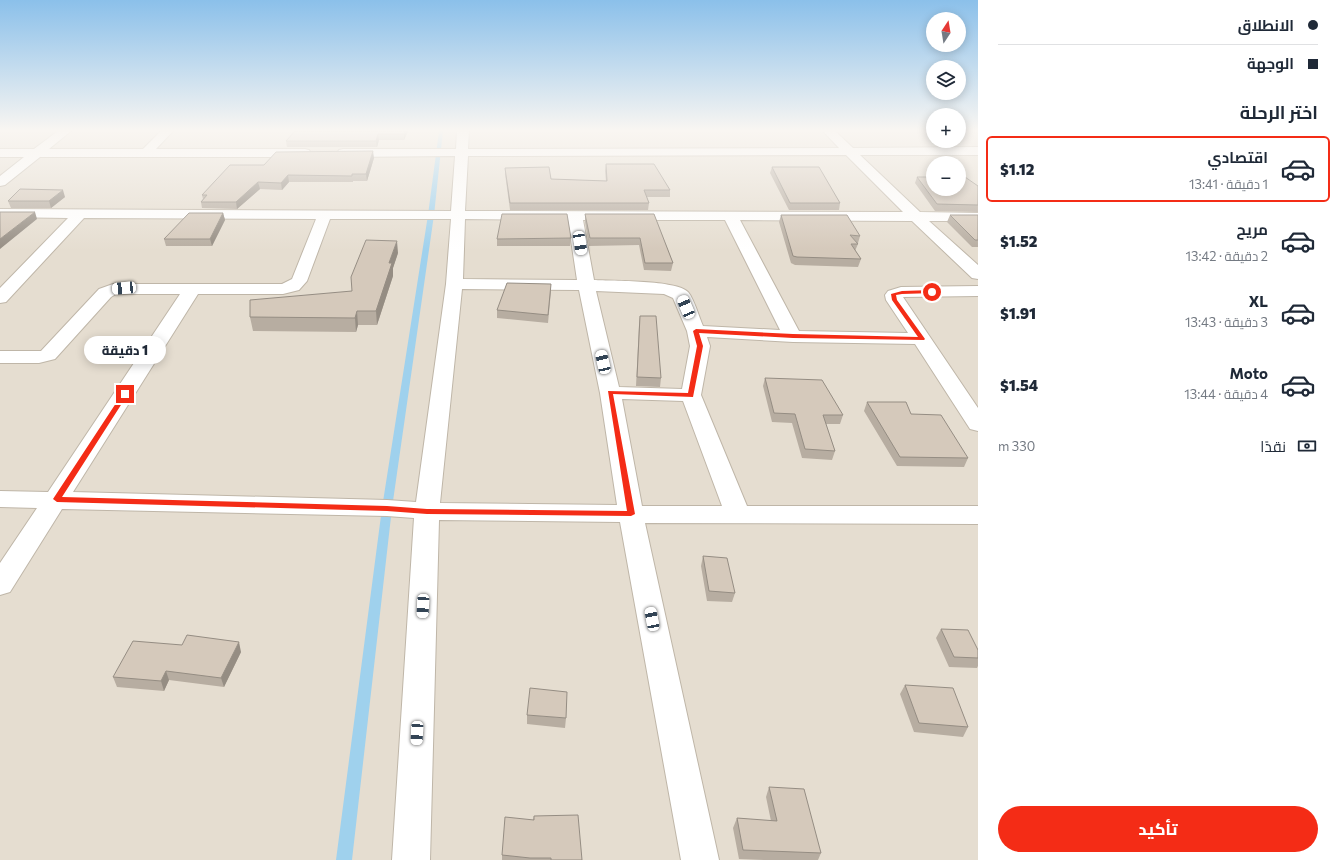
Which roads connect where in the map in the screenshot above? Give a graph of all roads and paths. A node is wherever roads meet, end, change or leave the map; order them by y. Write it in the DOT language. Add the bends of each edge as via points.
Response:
graph roads {
  1 [pos="14,171"];
  2 [pos="461,171"];
  3 [pos="869,171"];
  4 [pos="0,182"];
  5 [pos="0,213"];
  6 [pos="80,213"];
  7 [pos="325,214"];
  8 [pos="459,215"];
  9 [pos="575,215"];
  10 [pos="730,216"];
  11 [pos="916,217"];
  12 [pos="978,217"];
  13 [pos="978,274"];
  14 [pos="454,284"];
  15 [pos="586,286"];
  16 [pos="193,288"];
  17 [pos="978,291"];
  18 [pos="0,298"];
  19 [pos="696,331"];
  20 [pos="793,336"];
  21 [pos="922,339"];
  22 [pos="0,357"];
  23 [pos="610,392"];
  24 [pos="691,395"];
  25 [pos="978,424"];
  26 [pos="0,499"];
  27 [pos="57,499"];
  28 [pos="427,511"];
  29 [pos="631,514"];
  30 [pos="738,514"];
  31 [pos="978,515"];
  32 [pos="0,585"];
  33 [pos="411,860"];
  34 [pos="700,860"];
  1 -- 4 [label="street"];
  2 -- 8 [label="street"];
  3 -- 11 [label="street"];
  5 -- 6 [label="street"];
  6 -- 7 [label="street"];
  6 -- 18 [label="street"];
  7 -- 8 [label="street"];
  7 -- 16 [label="street" via="299,281 293,286 283,289"];
  8 -- 9 [label="street"];
  8 -- 14 [label="street"];
  9 -- 10 [label="street"];
  9 -- 15 [label="street"];
  10 -- 11 [label="street"];
  10 -- 20 [label="street"];
  11 -- 12 [label="street"];
  11 -- 13 [label="street"];
  14 -- 15 [label="street"];
  14 -- 28 [label="street"];
  15 -- 19 [label="street" via="664,288 675,291 681,294"];
  15 -- 23 [label="street"];
  16 -- 22 [label="street" via="113,289 105,293 48,355"];
  16 -- 27 [label="street"];
  17 -- 21 [label="street" via="894,294 895,300"];
  19 -- 20 [label="street"];
  19 -- 24 [label="street" via="700,346"];
  20 -- 21 [label="street"];
  21 -- 25 [label="street"];
  23 -- 24 [label="street"];
  23 -- 29 [label="street"];
  24 -- 30 [label="street"];
  26 -- 27 [label="street"];
  27 -- 28 [label="street"];
  27 -- 32 [label="street"];
  28 -- 29 [label="street"];
  28 -- 33 [label="street"];
  29 -- 30 [label="street"];
  29 -- 34 [label="street"];
  30 -- 31 [label="street"];
}
